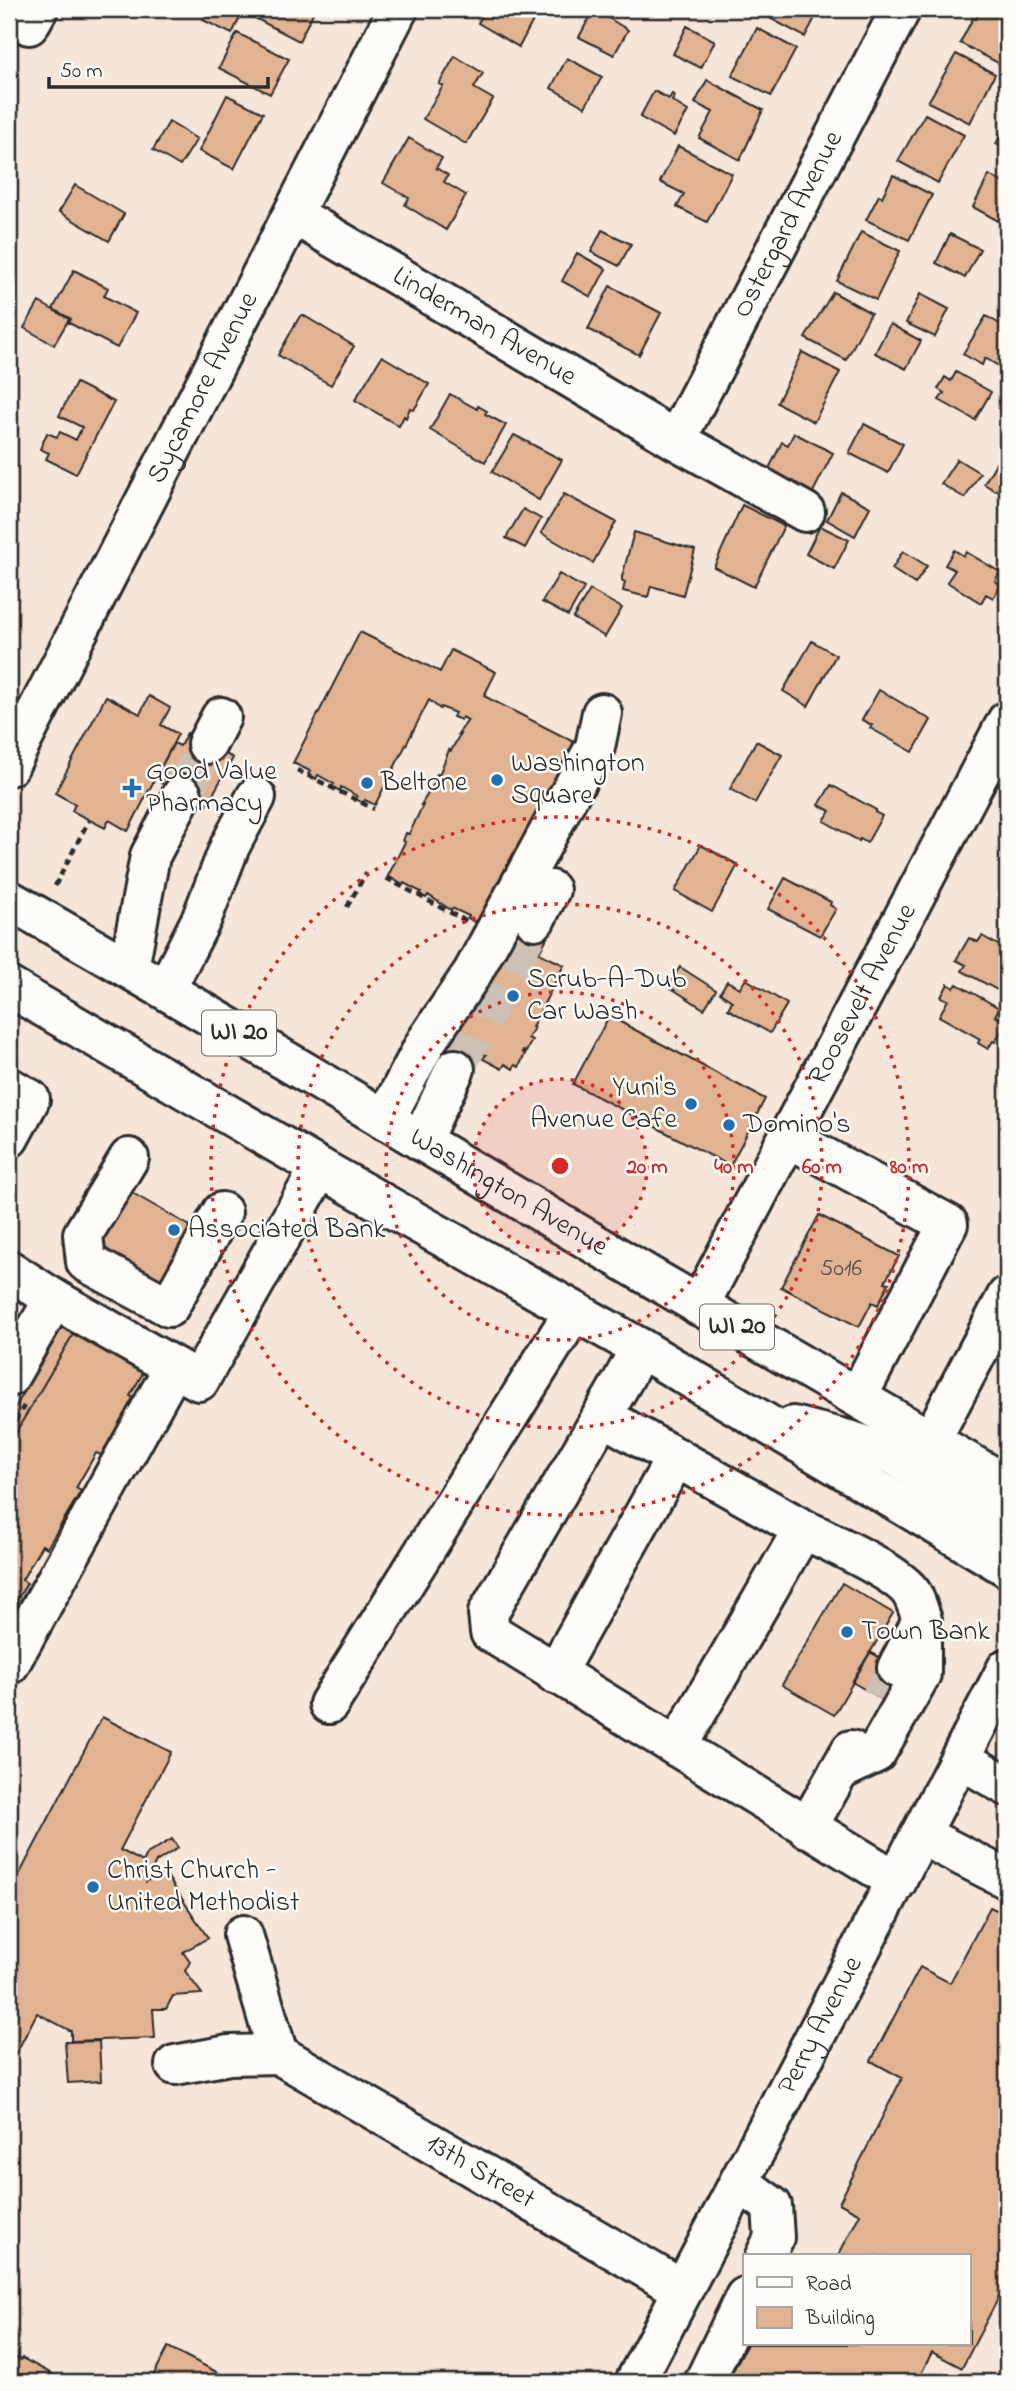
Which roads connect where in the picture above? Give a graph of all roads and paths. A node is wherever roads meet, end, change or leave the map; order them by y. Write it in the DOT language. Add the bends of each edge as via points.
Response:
graph roads {
  1 [pos="398,9"];
  2 [pos="901,9"];
  3 [pos="293,214"];
  4 [pos="676,440"];
  5 [pos="805,512"];
  6 [pos="602,713"];
  7 [pos="1007,721"];
  8 [pos="9,766"];
  9 [pos="298,770"];
  10 [pos="182,795"];
  11 [pos="256,797"];
  12 [pos="374,809"];
  13 [pos="89,820"];
  14 [pos="366,873"];
  15 [pos="386,878"];
  16 [pos="55,886"];
  17 [pos="9,900"];
  18 [pos="347,907"];
  19 [pos="471,923"];
  20 [pos="129,968"];
  21 [pos="9,986"];
  22 [pos="166,989"];
  23 [pos="455,1069"];
  24 [pos="9,1087"];
  25 [pos="385,1120"];
  26 [pos="9,1138"];
  27 [pos="789,1138"];
  28 [pos="421,1141"];
  29 [pos="129,1158"];
  30 [pos="320,1168"];
  31 [pos="222,1212"];
  32 [pos="9,1270"];
  33 [pos="1007,1296"];
  34 [pos="54,1299"];
  35 [pos="699,1306"];
  36 [pos="574,1311"];
  37 [pos="640,1348"];
  38 [pos="174,1367"];
  39 [pos="9,1377"];
  40 [pos="858,1396"];
  41 [pos="602,1416"];
  42 [pos="758,1416"];
  43 [pos="931,1440"];
  44 [pos="676,1457"];
  45 [pos="1007,1485"];
  46 [pos="1007,1525"];
  47 [pos="803,1529"];
  48 [pos="1007,1567"];
  49 [pos="922,1620"];
  50 [pos="9,1665"];
  51 [pos="1007,1668"];
  52 [pos="555,1674"];
  53 [pos="329,1704"];
  54 [pos="677,1747"];
  55 [pos="961,1759"];
  56 [pos="839,1771"];
  57 [pos="1007,1786"];
  58 [pos="807,1828"];
  59 [pos="921,1835"];
  60 [pos="1007,1879"];
  61 [pos="897,1881"];
  62 [pos="243,1935"];
  63 [pos="278,2054"];
  64 [pos="176,2065"];
  65 [pos="739,2182"];
  66 [pos="766,2254"];
  67 [pos="683,2290"];
  68 [pos="743,2301"];
  69 [pos="635,2382"];
  70 [pos="704,2382"];
  1 -- 3 [label="street, Sycamore Avenue"];
  2 -- 4 [label="street, Ostergard Avenue"];
  3 -- 4 [label="street, Linderman Avenue"];
  3 -- 8 [label="street, Sycamore Avenue"];
  4 -- 5 [label="street, Linderman Avenue"];
  6 -- 25 [label="street" via="595,747 473,972 426,1042"];
  7 -- 27 [label="street, Roosevelt Avenue"];
  9 -- 12 [label="path"];
  10 -- 20 [label="street" via="150,856"];
  11 -- 22 [label="street"];
  13 -- 16 [label="path"];
  14 -- 18 [label="path"];
  15 -- 19 [label="path"];
  17 -- 20 [label="street, Washington Avenue / WI 20"];
  20 -- 22 [label="street, Washington Avenue / WI 20"];
  21 -- 30 [label="street, WI 20"];
  22 -- 25 [label="street, Washington Avenue / WI 20"];
  23 -- 28 [label="street"];
  24 -- 26 [label="street" via="30,1100"];
  25 -- 28 [label="street, Washington Avenue / WI 20"];
  27 -- 35 [label="street, Roosevelt Avenue"];
  27 -- 40 [label="street" via="948,1224"];
  28 -- 35 [label="street, Washington Avenue / WI 20"];
  29 -- 31 [label="street" via="83,1234 86,1262 169,1307"];
  30 -- 36 [label="street, WI 20"];
  30 -- 38 [label="street" via="199,1381"];
  32 -- 34 [label="street"];
  33 -- 43 [label="street"];
  34 -- 38 [label="street"];
  34 -- 39 [label="street"];
  35 -- 40 [label="street, Washington Avenue / WI 20"];
  36 -- 37 [label="street, WI 20"];
  36 -- 53 [label="street"];
  37 -- 41 [label="street"];
  37 -- 42 [label="street, WI 20"];
  38 -- 50 [label="street"];
  40 -- 43 [label="street, Washington Avenue / WI 20"];
  41 -- 44 [label="street"];
  41 -- 52 [label="street" via="488,1613 490,1632"];
  42 -- 46 [label="street" via="892,1454"];
  42 -- 48 [label="street, WI 20"];
  43 -- 45 [label="street, Washington Avenue / WI 20"];
  44 -- 47 [label="street"];
  44 -- 52 [label="street"];
  47 -- 49 [label="street" via="841,1546 911,1591"];
  47 -- 54 [label="street"];
  49 -- 56 [label="street"];
  49 -- 56 [label="street" via="921,1674 876,1753"];
  51 -- 55 [label="street, Perry Avenue"];
  52 -- 54 [label="street"];
  54 -- 58 [label="street"];
  55 -- 57 [label="street"];
  55 -- 59 [label="street, Perry Avenue"];
  56 -- 58 [label="street"];
  58 -- 61 [label="street"];
  59 -- 60 [label="street"];
  59 -- 61 [label="street, Perry Avenue"];
  61 -- 65 [label="street, Perry Avenue"];
  62 -- 63 [label="street"];
  63 -- 64 [label="street" via="229,2055"];
  63 -- 67 [label="street, 13th Street"];
  65 -- 66 [label="street" via="772,2206 774,2238"];
  65 -- 67 [label="street, Perry Avenue"];
  67 -- 69 [label="street, Perry Avenue"];
  68 -- 70 [label="street"];
}
